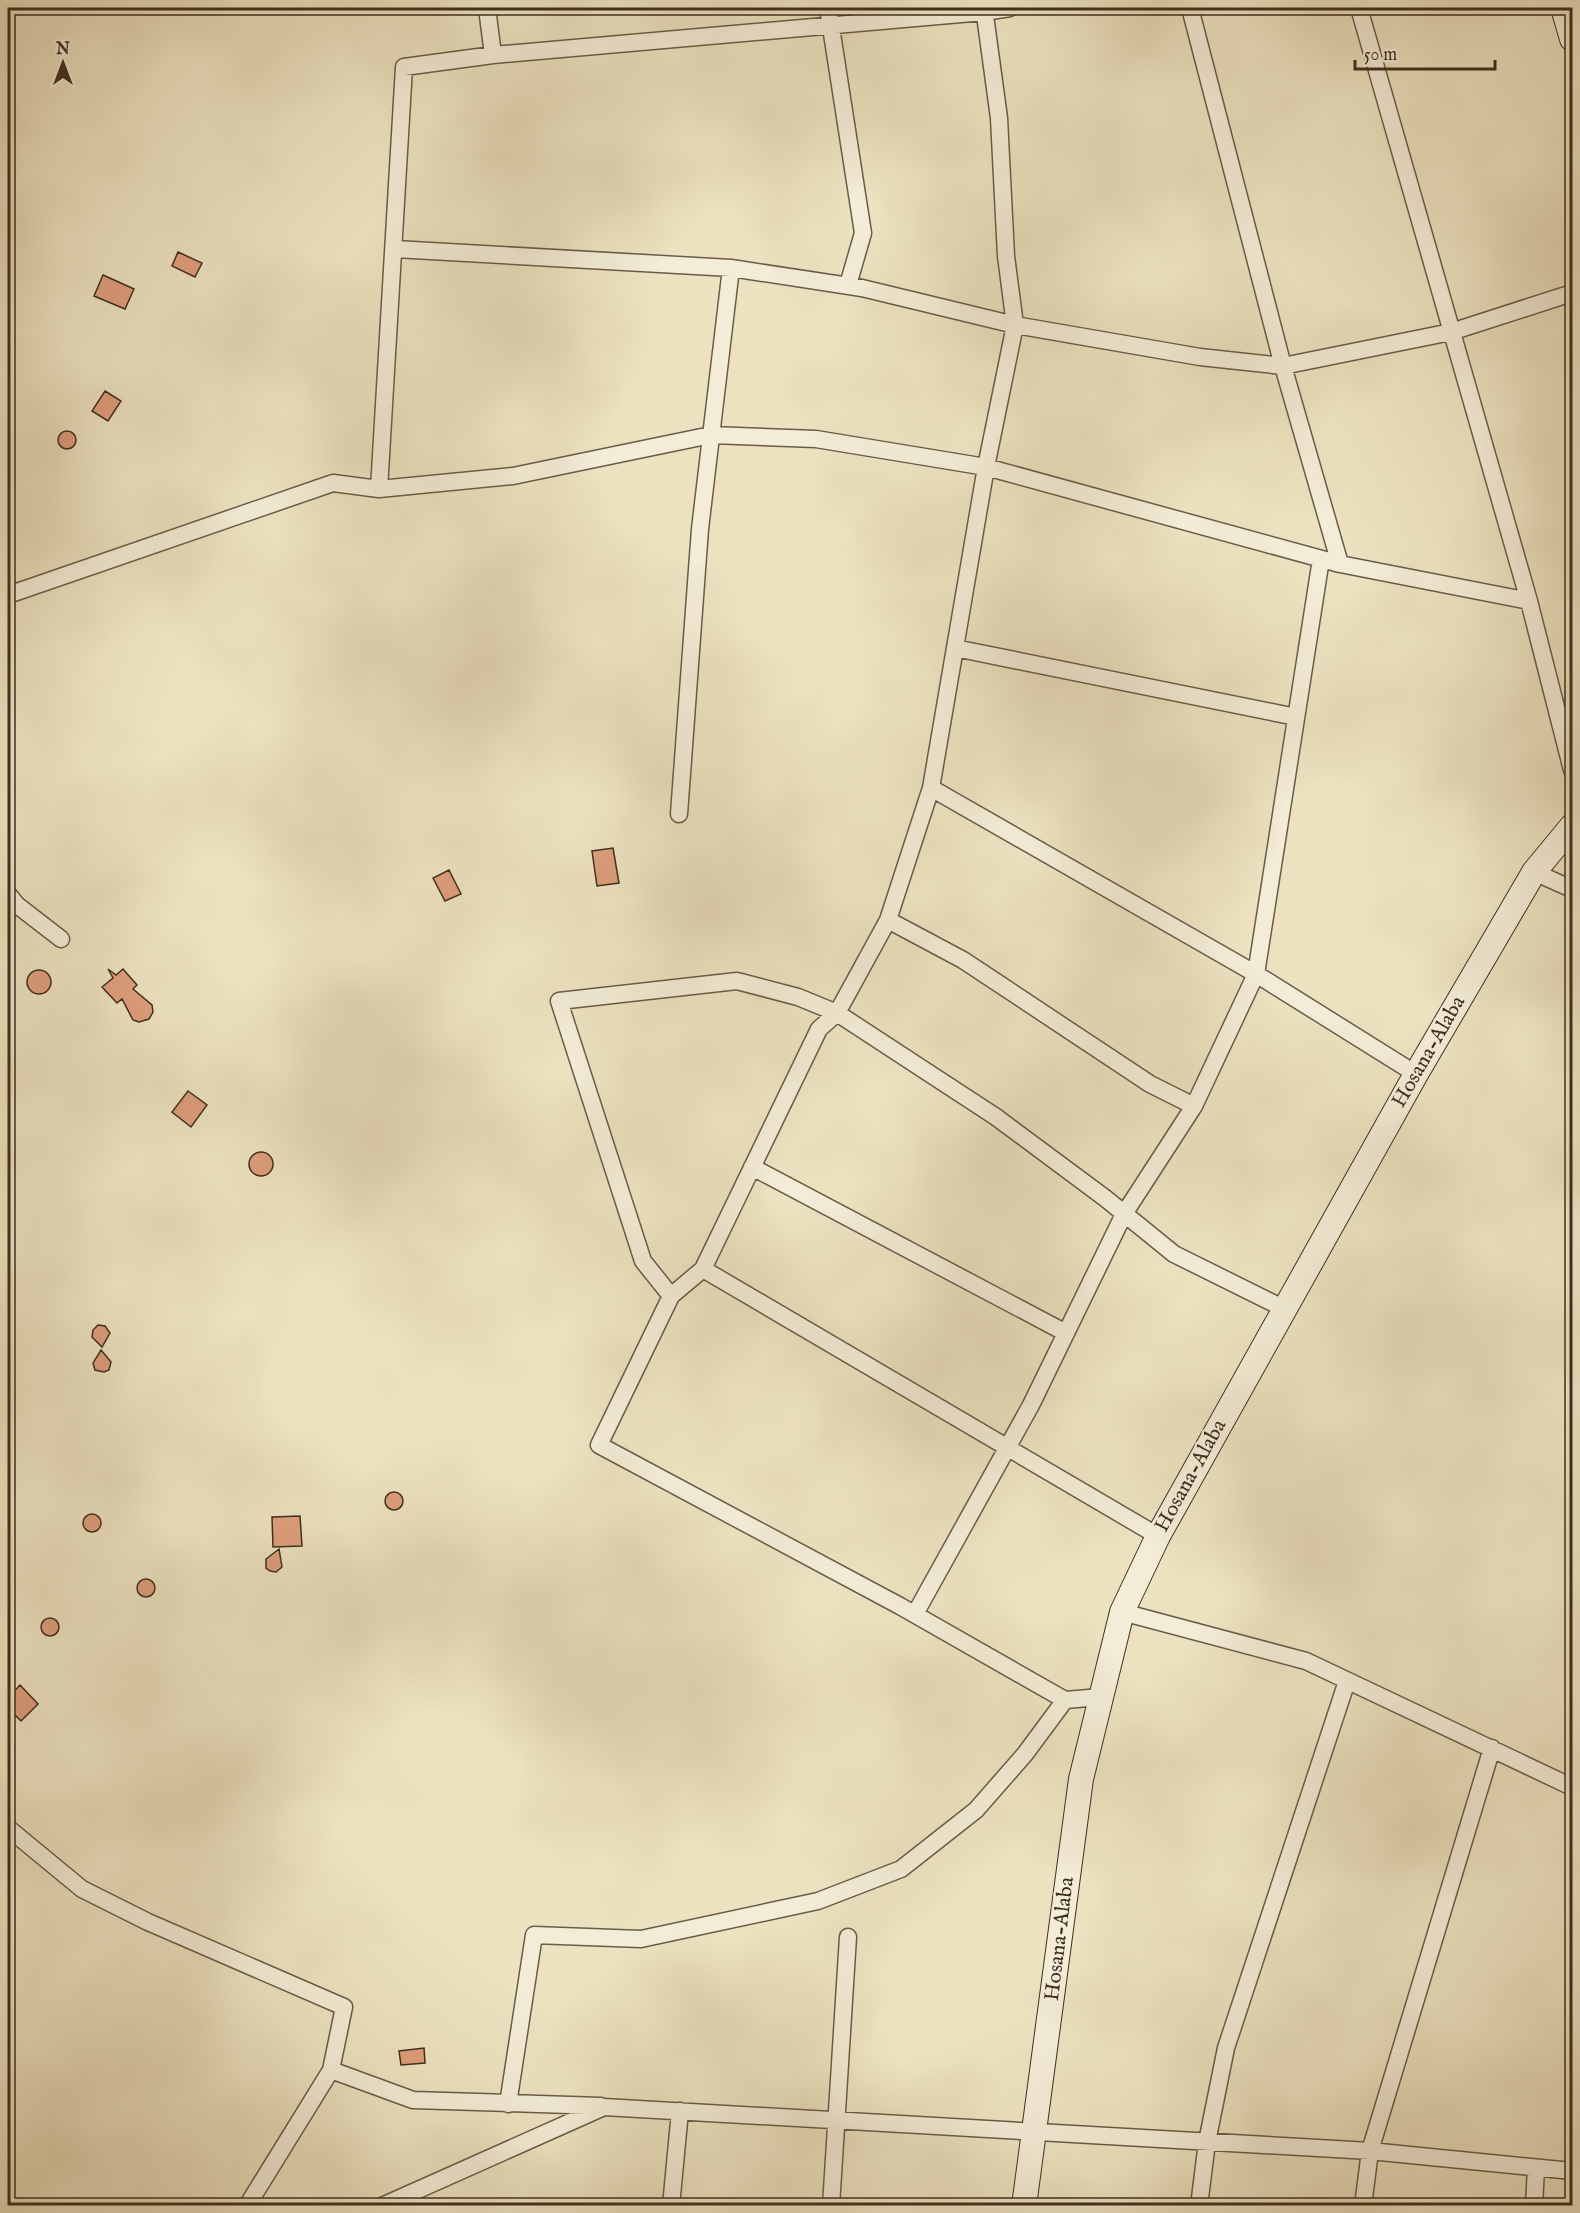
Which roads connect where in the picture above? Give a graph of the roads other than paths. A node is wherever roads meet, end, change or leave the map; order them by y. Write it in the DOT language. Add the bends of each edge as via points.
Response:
graph roads {
  1 [pos="487,8"];
  2 [pos="828,8"];
  3 [pos="1010,8"];
  4 [pos="1190,8"];
  5 [pos="1359,8"];
  6 [pos="1563,8"];
  7 [pos="984,10"];
  8 [pos="831,26"];
  9 [pos="1572,39"];
  10 [pos="494,55"];
  11 [pos="395,249"];
  12 [pos="731,268"];
  13 [pos="848,285"];
  14 [pos="1572,293"];
  15 [pos="1015,325"];
  16 [pos="1451,332"];
  17 [pos="1283,366"];
  18 [pos="711,435"];
  19 [pos="986,467"];
  20 [pos="379,489"];
  21 [pos="1321,559"];
  22 [pos="1340,564"];
  23 [pos="8,596"];
  24 [pos="1529,601"];
  25 [pos="954,648"];
  26 [pos="1296,717"];
  27 [pos="1572,770"];
  28 [pos="931,788"];
  29 [pos="679,814"];
  30 [pos="1572,826"];
  31 [pos="1534,872"];
  32 [pos="1572,889"];
  33 [pos="8,894"];
  34 [pos="888,920"];
  35 [pos="61,939"];
  36 [pos="1256,974"];
  37 [pos="837,1012"];
  38 [pos="1416,1074"];
  39 [pos="1194,1106"];
  40 [pos="752,1167"];
  41 [pos="1124,1214"];
  42 [pos="703,1269"];
  43 [pos="671,1296"];
  44 [pos="1285,1309"];
  45 [pos="1066,1333"];
  46 [pos="1008,1447"];
  47 [pos="1158,1536"];
  48 [pos="1122,1612"];
  49 [pos="915,1614"];
  50 [pos="1347,1681"];
  51 [pos="1101,1697"];
  52 [pos="1065,1700"];
  53 [pos="1492,1748"];
  54 [pos="1572,1787"];
  55 [pos="8,1828"];
  56 [pos="848,1937"];
  57 [pos="331,2070"];
  58 [pos="508,2103"];
  59 [pos="604,2107"];
  60 [pos="680,2111"];
  61 [pos="838,2119"];
  62 [pos="1035,2133"];
  63 [pos="1207,2142"];
  64 [pos="1370,2151"];
  65 [pos="1536,2168"];
  66 [pos="1572,2171"];
  67 [pos="248,2205"];
  68 [pos="382,2205"];
  69 [pos="671,2205"];
  70 [pos="831,2205"];
  71 [pos="1024,2205"];
  72 [pos="1199,2205"];
  73 [pos="1363,2205"];
  74 [pos="1534,2205"];
  1 -- 10 [label="street"];
  2 -- 8 [label="street"];
  3 -- 7 [label="street"];
  4 -- 17 [label="street"];
  5 -- 16 [label="street"];
  6 -- 9 [label="main road"];
  7 -- 8 [label="street"];
  7 -- 15 [label="street" via="999,117 1006,256"];
  8 -- 10 [label="street"];
  8 -- 13 [label="street" via="863,233"];
  10 -- 11 [label="street" via="404,67"];
  11 -- 12 [label="street"];
  11 -- 20 [label="street"];
  12 -- 13 [label="street"];
  12 -- 18 [label="street"];
  13 -- 15 [label="street"];
  14 -- 16 [label="street"];
  15 -- 17 [label="street" via="1200,357"];
  15 -- 19 [label="street"];
  16 -- 17 [label="street"];
  16 -- 24 [label="street"];
  17 -- 22 [label="street"];
  18 -- 19 [label="street" via="816,440"];
  18 -- 20 [label="street" via="513,476"];
  18 -- 29 [label="street" via="700,529"];
  19 -- 21 [label="street"];
  19 -- 25 [label="street"];
  20 -- 23 [label="street" via="333,483"];
  21 -- 22 [label="street"];
  21 -- 26 [label="street"];
  22 -- 24 [label="street"];
  24 -- 27 [label="street"];
  25 -- 26 [label="street"];
  25 -- 28 [label="street"];
  26 -- 36 [label="street"];
  28 -- 34 [label="street"];
  28 -- 36 [label="street"];
  30 -- 31 [label="main road, Hosana-Alaba"];
  31 -- 32 [label="street"];
  31 -- 38 [label="main road, Hosana-Alaba"];
  33 -- 35 [label="street"];
  34 -- 37 [label="street"];
  34 -- 39 [label="street" via="963,960 1140,1078"];
  36 -- 38 [label="street"];
  36 -- 39 [label="street"];
  37 -- 40 [label="street" via="819,1029"];
  37 -- 41 [label="street" via="996,1117"];
  37 -- 43 [label="street" via="737,981 559,1001 643,1261"];
  38 -- 44 [label="main road, Hosana-Alaba"];
  39 -- 41 [label="street"];
  40 -- 42 [label="street"];
  40 -- 45 [label="street"];
  41 -- 44 [label="street" via="1174,1254"];
  41 -- 45 [label="street"];
  42 -- 43 [label="street"];
  42 -- 46 [label="street"];
  43 -- 49 [label="street" via="599,1445"];
  44 -- 47 [label="main road, Hosana-Alaba"];
  45 -- 46 [label="street"];
  46 -- 47 [label="street"];
  46 -- 49 [label="street"];
  47 -- 48 [label="main road, Hosana-Alaba"];
  48 -- 50 [label="street" via="1306,1661"];
  48 -- 51 [label="main road, Hosana-Alaba"];
  49 -- 52 [label="street"];
  50 -- 53 [label="street"];
  50 -- 63 [label="street" via="1226,2048"];
  51 -- 52 [label="street"];
  51 -- 62 [label="main road, Hosana-Alaba" via="1081,1779"];
  52 -- 58 [label="street" via="976,1810 901,1869 818,1901 641,1939 534,1935"];
  53 -- 54 [label="street"];
  53 -- 64 [label="street"];
  55 -- 57 [label="street" via="82,1889 344,2007"];
  56 -- 61 [label="street"];
  57 -- 58 [label="street" via="413,2100"];
  57 -- 67 [label="street"];
  58 -- 59 [label="street"];
  59 -- 60 [label="street"];
  59 -- 68 [label="street"];
  60 -- 61 [label="street"];
  60 -- 69 [label="street"];
  61 -- 62 [label="street"];
  61 -- 70 [label="street"];
  62 -- 63 [label="street"];
  62 -- 71 [label="main road, Hosana-Alaba"];
  63 -- 64 [label="street"];
  63 -- 72 [label="street"];
  64 -- 65 [label="street"];
  64 -- 73 [label="street"];
  65 -- 66 [label="street"];
  65 -- 74 [label="street"];
}
